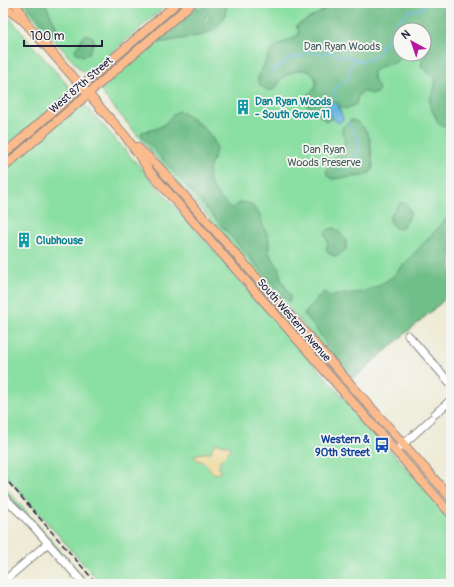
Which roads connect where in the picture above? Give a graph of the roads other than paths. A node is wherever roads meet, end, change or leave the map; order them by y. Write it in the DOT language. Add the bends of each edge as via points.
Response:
graph roads {
  1 [pos="3,3"];
  2 [pos="15,3"];
  3 [pos="177,3"];
  4 [pos="192,3"];
  5 [pos="25,22"];
  6 [pos="82,86"];
  7 [pos="88,94"];
  8 [pos="126,137"];
  9 [pos="3,155"];
  10 [pos="3,168"];
  11 [pos="408,335"];
  12 [pos="451,384"];
  13 [pos="451,400"];
  14 [pos="403,444"];
  15 [pos="396,451"];
  16 [pos="3,496"];
  17 [pos="451,498"];
  18 [pos="451,514"];
  19 [pos="48,543"];
  20 [pos="3,582"];
  21 [pos="84,584"];
  1 -- 5 [label="main road, South Western Avenue"];
  2 -- 5 [label="main road, South Western Avenue"];
  3 -- 6 [label="main road, West 87th Street"];
  4 -- 7 [label="main road, West 87th Street"];
  5 -- 6 [label="main road, South Western Avenue"];
  6 -- 7 [label="main road, South Western Avenue"];
  6 -- 9 [label="main road, West 87th Street"];
  7 -- 8 [label="main road, South Western Avenue"];
  7 -- 10 [label="main road, West 87th Street"];
  8 -- 14 [label="main road, South Western Avenue" via="158,166"];
  8 -- 15 [label="main road, South Western Avenue" via="151,173"];
  11 -- 12 [label="street"];
  13 -- 14 [label="street"];
  14 -- 15 [label="street"];
  14 -- 17 [label="main road, South Western Avenue"];
  15 -- 18 [label="main road, South Western Avenue"];
  16 -- 19 [label="street"];
  19 -- 20 [label="street"];
  19 -- 21 [label="street"];
}
